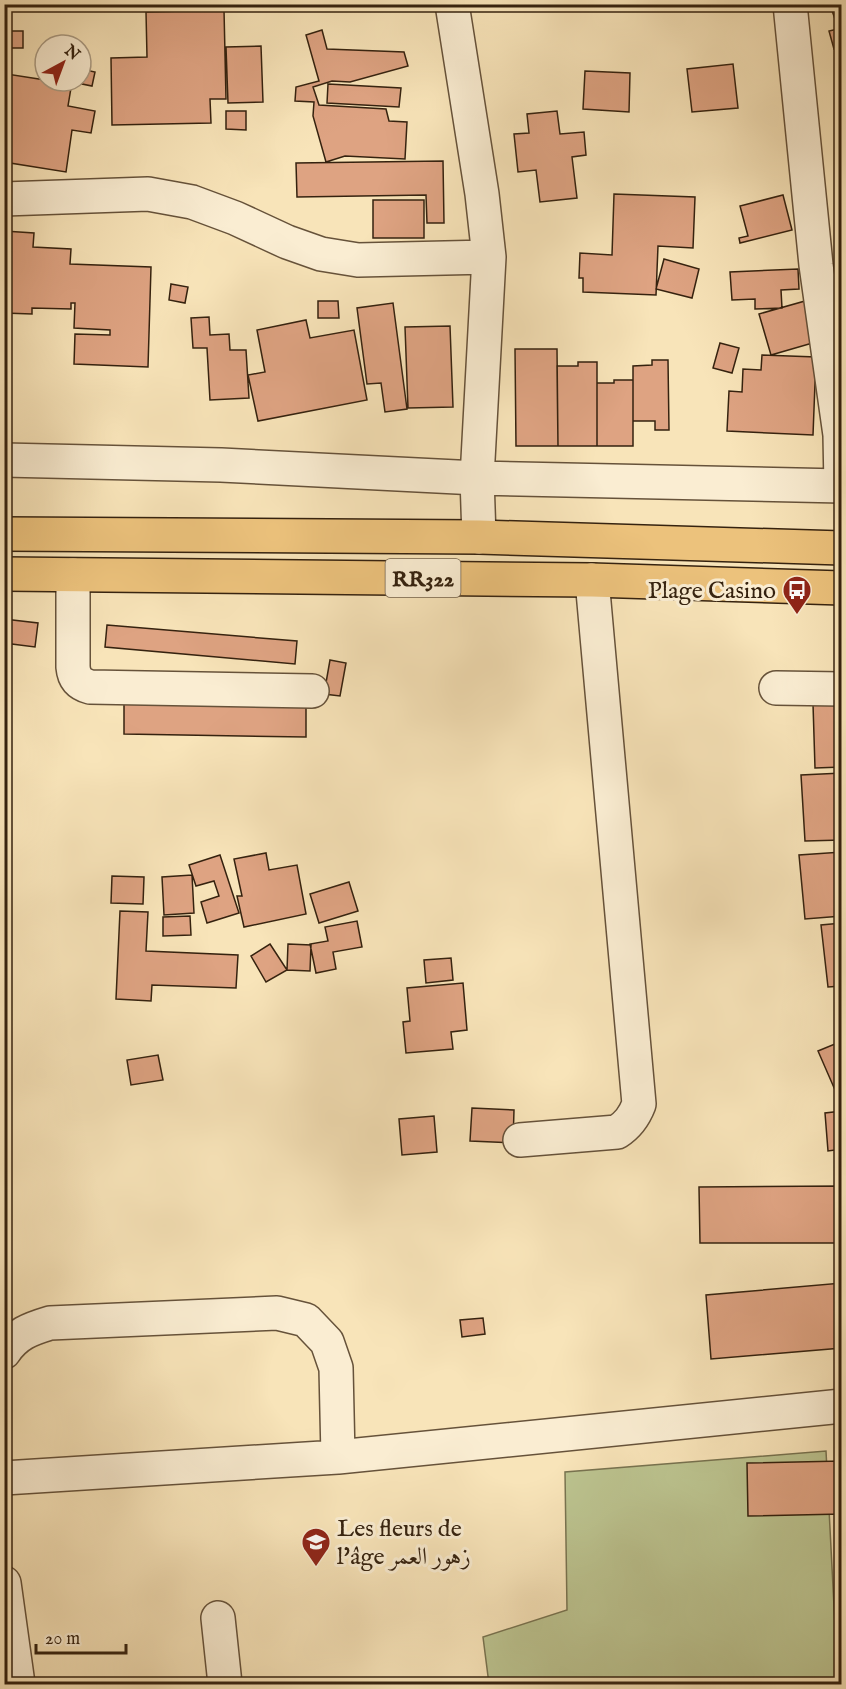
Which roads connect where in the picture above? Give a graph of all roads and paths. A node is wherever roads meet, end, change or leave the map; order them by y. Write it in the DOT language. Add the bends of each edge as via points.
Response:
graph roads {
  1 [pos="452,4"];
  2 [pos="790,4"];
  3 [pos="4,199"];
  4 [pos="489,257"];
  5 [pos="4,460"];
  6 [pos="477,478"];
  7 [pos="841,486"];
  8 [pos="4,534"];
  9 [pos="479,537"];
  10 [pos="842,548"];
  11 [pos="4,574"];
  12 [pos="73,575"];
  13 [pos="592,580"];
  14 [pos="842,588"];
  15 [pos="776,688"];
  16 [pos="842,689"];
  17 [pos="312,691"];
  18 [pos="520,1140"];
  19 [pos="4,1352"];
  20 [pos="842,1406"];
  21 [pos="338,1457"];
  22 [pos="4,1478"];
  23 [pos="4,1583"];
  24 [pos="218,1618"];
  25 [pos="18,1684"];
  26 [pos="225,1684"];
  1 -- 4 [label="street"];
  2 -- 7 [label="street" via="816,265 840,435"];
  3 -- 4 [label="street" via="148,194 192,202 321,254 358,260"];
  4 -- 6 [label="street"];
  5 -- 6 [label="street" via="221,465"];
  6 -- 7 [label="street"];
  6 -- 9 [label="street"];
  8 -- 9 [label="main road, RR322"];
  9 -- 10 [label="main road, RR322"];
  11 -- 12 [label="main road, RR322"];
  12 -- 13 [label="main road, RR322"];
  12 -- 17 [label="street" via="73,667 74,675 83,685"];
  13 -- 14 [label="main road, RR322"];
  13 -- 18 [label="street" via="639,1104 627,1126 616,1132"];
  15 -- 16 [label="street"];
  19 -- 21 [label="street" via="27,1329 50,1323 277,1313 306,1320 327,1342 336,1368"];
  20 -- 21 [label="street"];
  21 -- 22 [label="street"];
  23 -- 25 [label="street"];
  24 -- 26 [label="street"];
}
